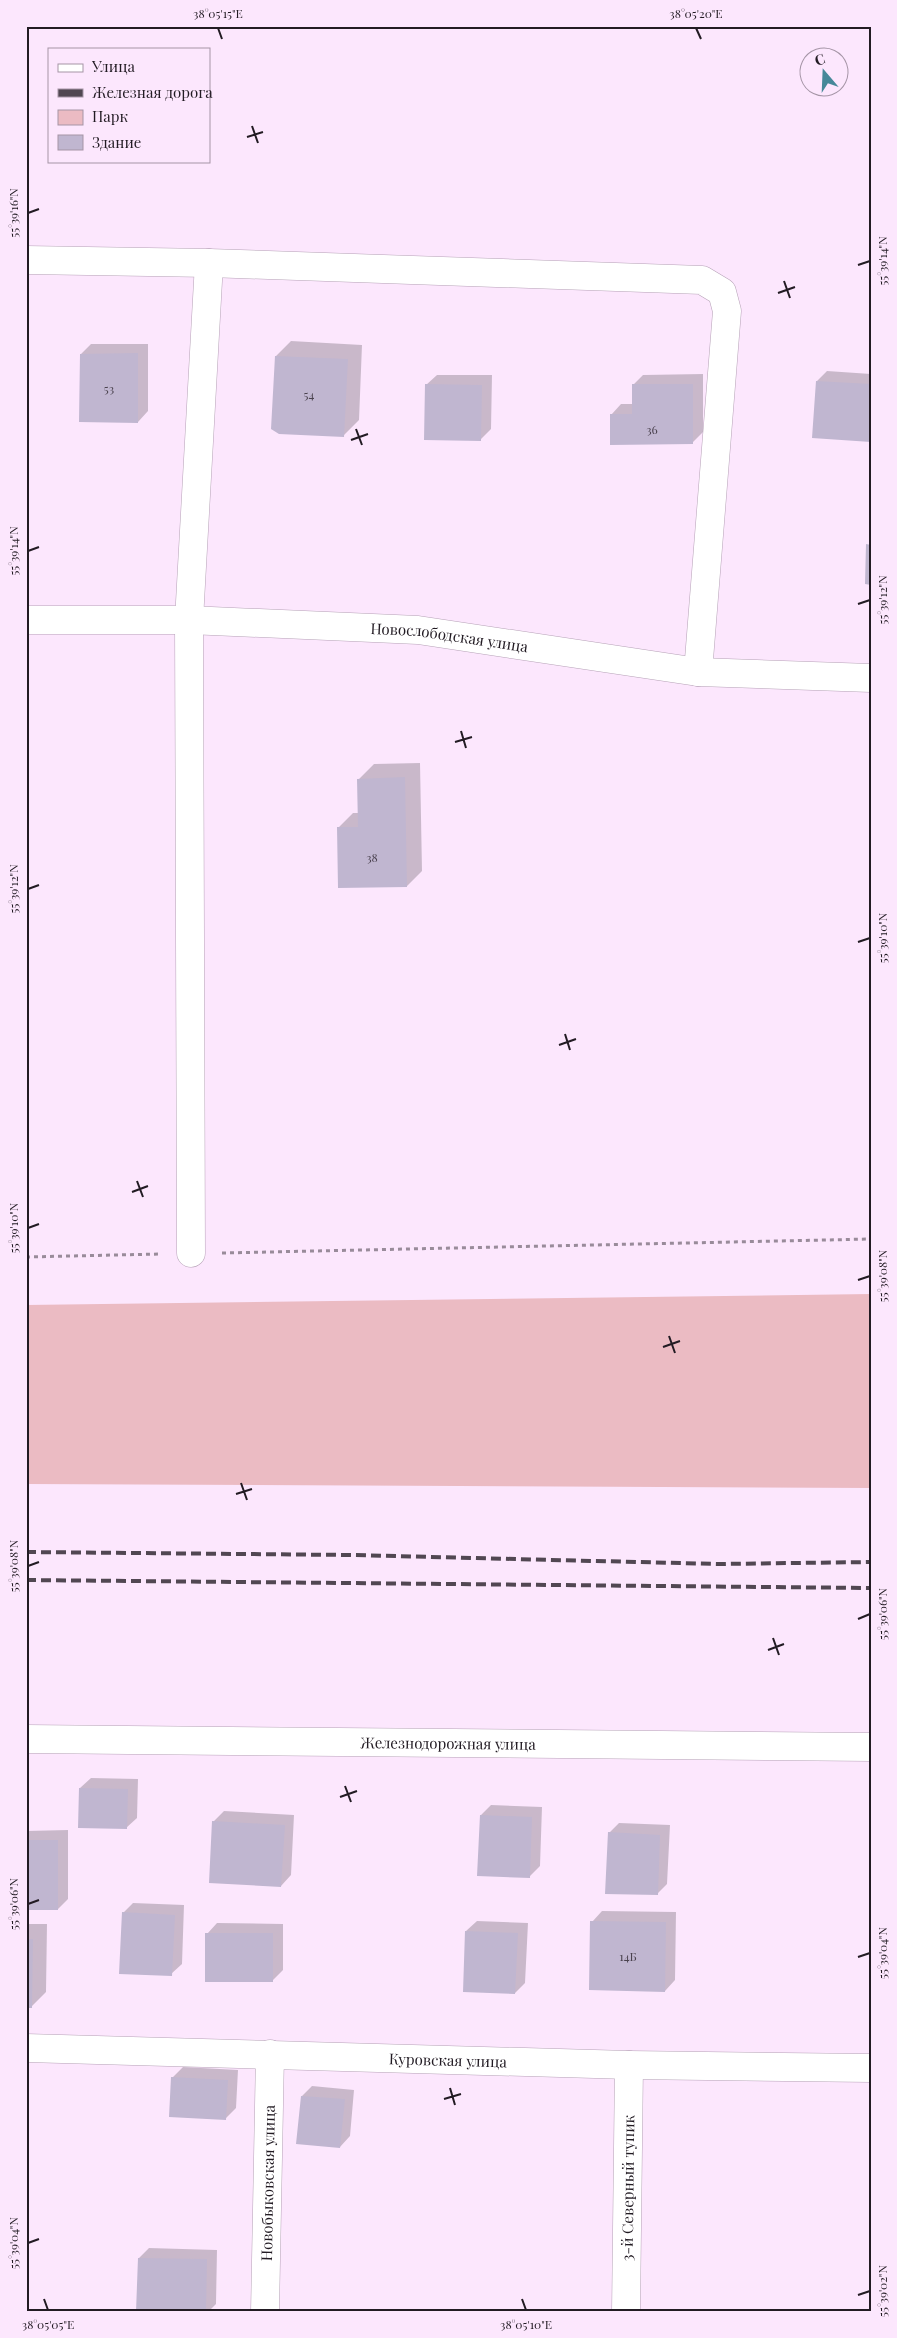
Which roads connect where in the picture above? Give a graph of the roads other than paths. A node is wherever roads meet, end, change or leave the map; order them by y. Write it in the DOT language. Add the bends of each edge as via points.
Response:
graph roads {
  1 [pos="26,260"];
  2 [pos="209,263"];
  3 [pos="26,620"];
  4 [pos="189,620"];
  5 [pos="698,672"];
  6 [pos="871,678"];
  7 [pos="191,1253"];
  8 [pos="26,1739"];
  9 [pos="871,1747"];
  10 [pos="26,2048"];
  11 [pos="270,2054"];
  12 [pos="628,2065"];
  13 [pos="871,2068"];
  14 [pos="265,2312"];
  15 [pos="626,2312"];
  1 -- 2 [label="street"];
  2 -- 4 [label="street"];
  2 -- 5 [label="street" via="702,280 722,292 727,311"];
  3 -- 4 [label="street, Новослободская улица"];
  4 -- 5 [label="street, Новослободская улица" via="418,630"];
  4 -- 7 [label="street"];
  5 -- 6 [label="street, Новослободская улица"];
  8 -- 9 [label="street, Железнодорожная улица"];
  10 -- 11 [label="street, Куровская улица"];
  11 -- 12 [label="street, Куровская улица"];
  11 -- 14 [label="street, Новобыковская улица"];
  12 -- 13 [label="street, Куровская улица"];
  12 -- 15 [label="street, 3-й Северный тупик"];
}
